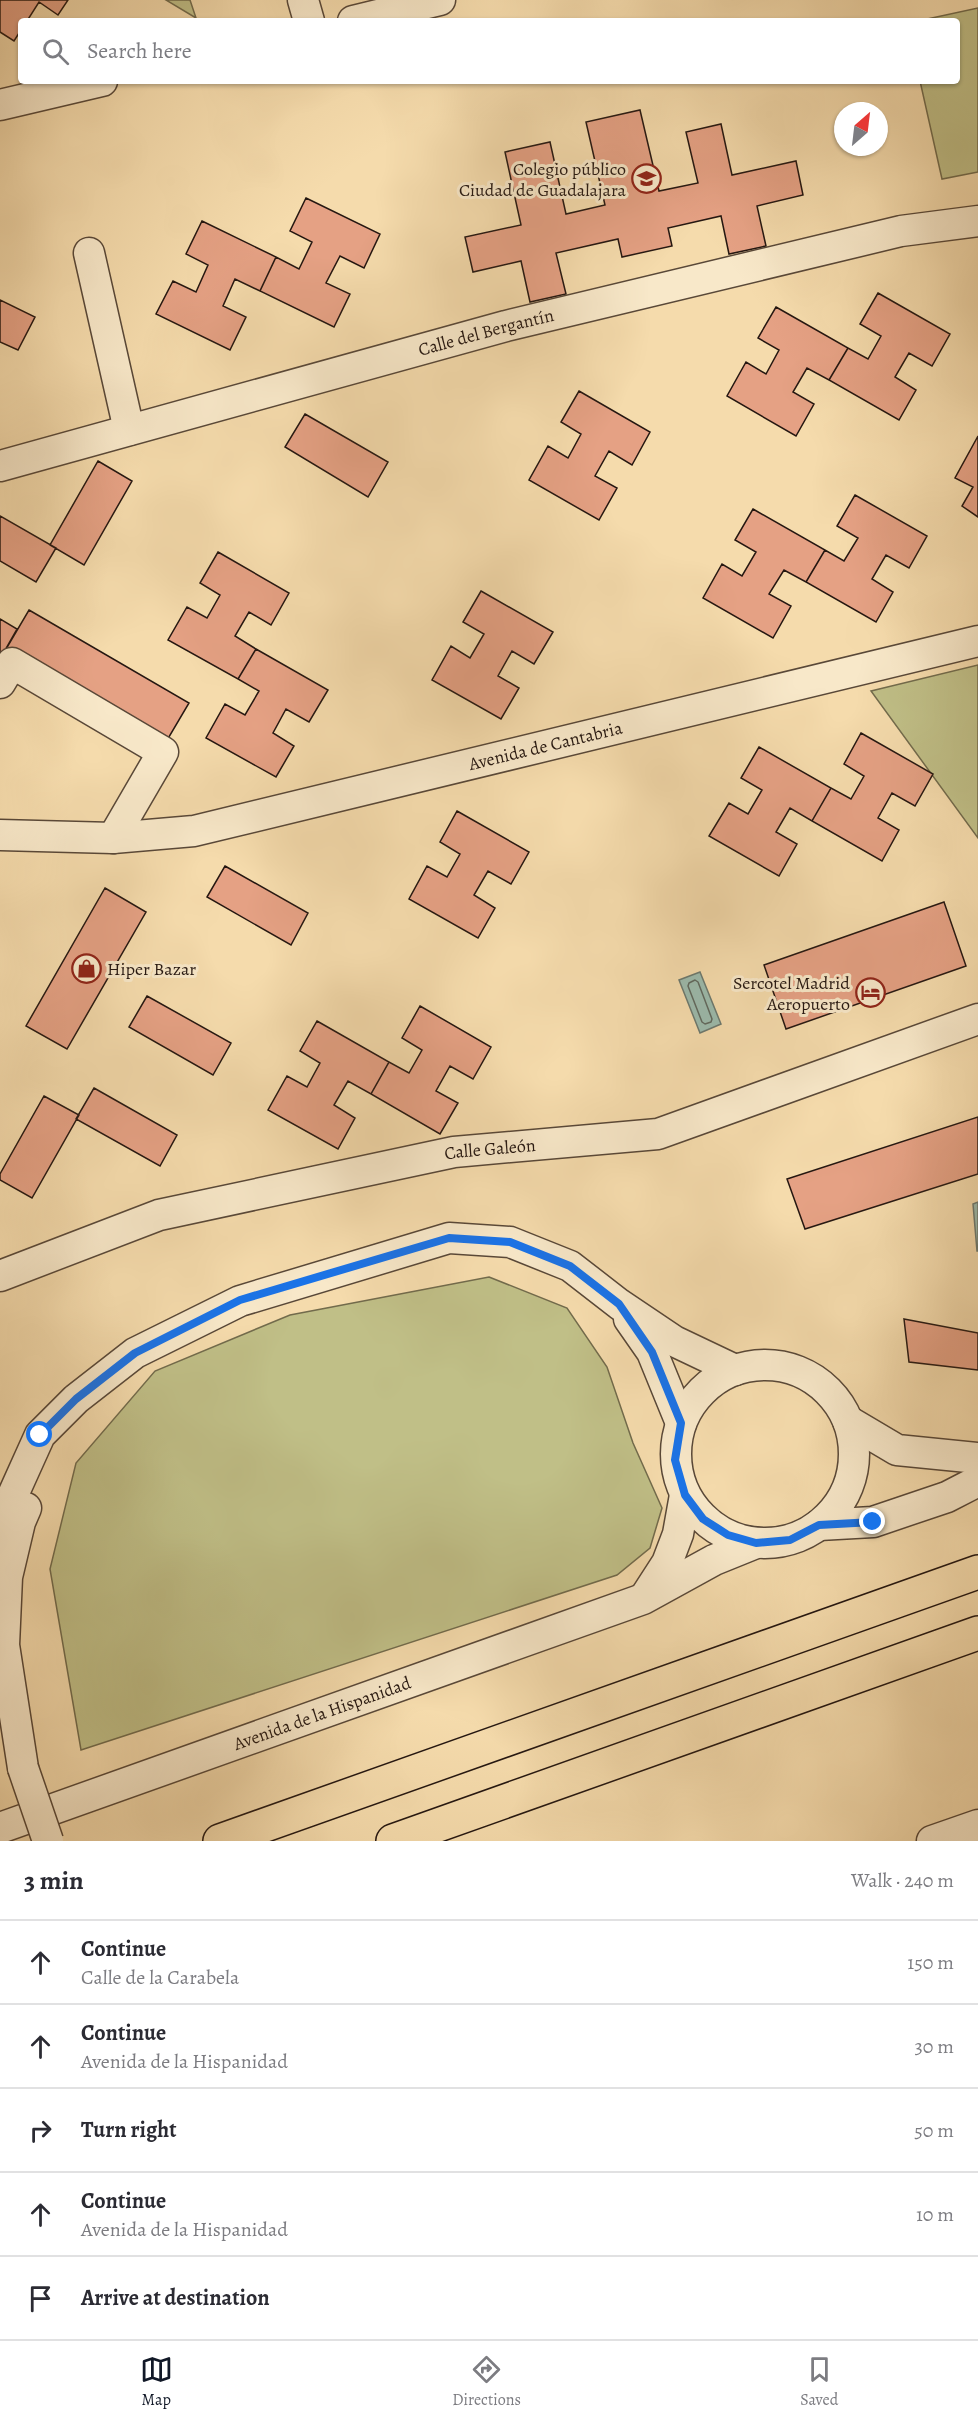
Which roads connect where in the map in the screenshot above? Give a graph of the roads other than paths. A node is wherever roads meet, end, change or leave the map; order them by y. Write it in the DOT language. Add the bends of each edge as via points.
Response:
graph roads {
  1 [pos="303,0"];
  2 [pos="440,0"];
  3 [pos="308,18"];
  4 [pos="365,18"];
  5 [pos="89,84"];
  6 [pos="0,105"];
  7 [pos="978,221"];
  8 [pos="89,253"];
  9 [pos="129,430"];
  10 [pos="0,466"];
  11 [pos="978,641"];
  12 [pos="0,683"];
  13 [pos="0,836"];
  14 [pos="112,838"];
  15 [pos="978,1019"];
  16 [pos="0,1275"];
  17 [pos="619,1304"];
  18 [pos="735,1370"];
  19 [pos="76,1399"];
  20 [pos="848,1421"];
  21 [pos="681,1423"];
  22 [pos="40,1435"];
  23 [pos="978,1458"];
  24 [pos="978,1481"];
  25 [pos="0,1494"];
  26 [pos="685,1495"];
  27 [pos="819,1525"];
  28 [pos="0,1531"];
  29 [pos="756,1543"];
  30 [pos="978,1572"];
  31 [pos="643,1599"];
  32 [pos="978,1633"];
  33 [pos="1,1724"];
  34 [pos="22,1768"];
  35 [pos="0,1828"];
  36 [pos="48,1841"];
  37 [pos="220,1841"];
  38 [pos="393,1841"];
  1 -- 3 [label="street"];
  2 -- 4 [label="street"];
  5 -- 6 [label="street"];
  7 -- 9 [label="street, Calle del Bergantín" via="901,231 506,326"];
  8 -- 9 [label="street"];
  9 -- 10 [label="street, Calle del Bergantín"];
  11 -- 14 [label="street, Avenida de Cantabria" via="194,831"];
  12 -- 14 [label="street" via="12,663 163,752"];
  13 -- 14 [label="street, Avenida de Cantabria"];
  15 -- 16 [label="street, Calle Galeón" via="658,1134 454,1152 159,1215"];
  17 -- 18 [label="street" via="674,1341"];
  17 -- 19 [label="street" via="570,1266 510,1242 449,1238 240,1300 135,1353"];
  17 -- 21 [label="street" via="652,1352"];
  18 -- 20 [label="street" via="769,1365 802,1372 830,1393"];
  18 -- 21 [label="street" via="712,1382 693,1400"];
  19 -- 22 [label="street"];
  19 -- 34 [label="street" via="20,1522 7,1577 4,1645"];
  20 -- 23 [label="street" via="897,1450"];
  20 -- 27 [label="street" via="854,1449 851,1478 839,1504"];
  21 -- 26 [label="street" via="675,1460"];
  22 -- 25 [label="street"];
  22 -- 28 [label="street"];
  24 -- 27 [label="street" via="947,1497 873,1522"];
  26 -- 29 [label="street" via="703,1519 728,1535"];
  26 -- 31 [label="street" via="678,1534 667,1563"];
  27 -- 29 [label="street" via="790,1540"];
  29 -- 31 [label="street, Avenida de la Hispanidad" via="714,1560"];
  30 -- 37 [label="highway"];
  31 -- 35 [label="street, Avenida de la Hispanidad"];
  32 -- 38 [label="highway"];
  33 -- 34 [label="street"];
  34 -- 36 [label="street, bridge"];
}
